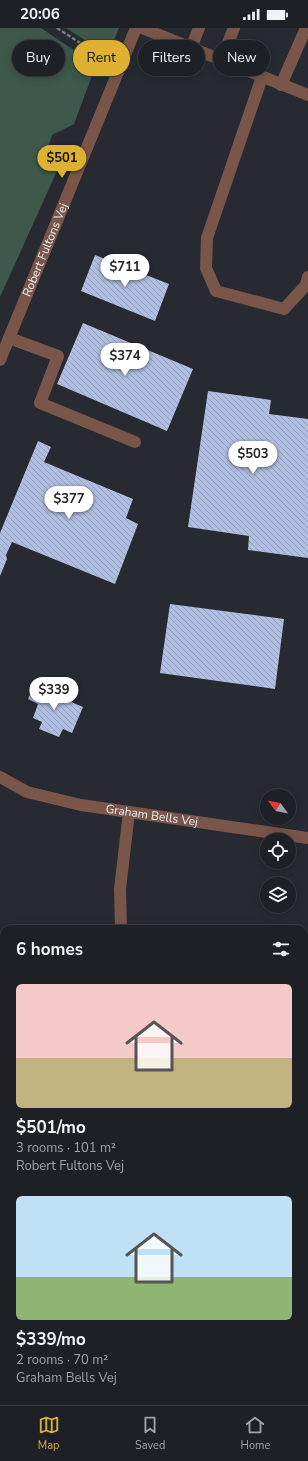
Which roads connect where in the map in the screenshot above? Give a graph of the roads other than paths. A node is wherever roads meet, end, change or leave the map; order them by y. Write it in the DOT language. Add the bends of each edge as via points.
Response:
graph roads {
  1 [pos="136,28"];
  2 [pos="142,28"];
  3 [pos="199,28"];
  4 [pos="234,28"];
  5 [pos="306,28"];
  6 [pos="171,40"];
  7 [pos="194,40"];
  8 [pos="229,40"];
  9 [pos="262,77"];
  10 [pos="281,84"];
  11 [pos="308,95"];
  12 [pos="308,277"];
  13 [pos="9,338"];
  14 [pos="0,360"];
  15 [pos="134,442"];
  16 [pos="0,777"];
  17 [pos="129,812"];
  18 [pos="308,838"];
  19 [pos="120,925"];
  1 -- 13 [label="street, Robert Fultons Vej"];
  2 -- 6 [label="street"];
  3 -- 7 [label="street"];
  4 -- 8 [label="street"];
  5 -- 10 [label="street"];
  9 -- 10 [label="street"];
  9 -- 12 [label="street" via="207,238 206,268 216,291 284,308 306,285"];
  10 -- 11 [label="street"];
  13 -- 14 [label="street, Robert Fultons Vej"];
  13 -- 15 [label="street" via="58,356 40,403"];
  16 -- 17 [label="street, Graham Bells Vej" via="27,792 82,805"];
  17 -- 18 [label="street, Graham Bells Vej"];
  17 -- 19 [label="street" via="120,889"];
}
